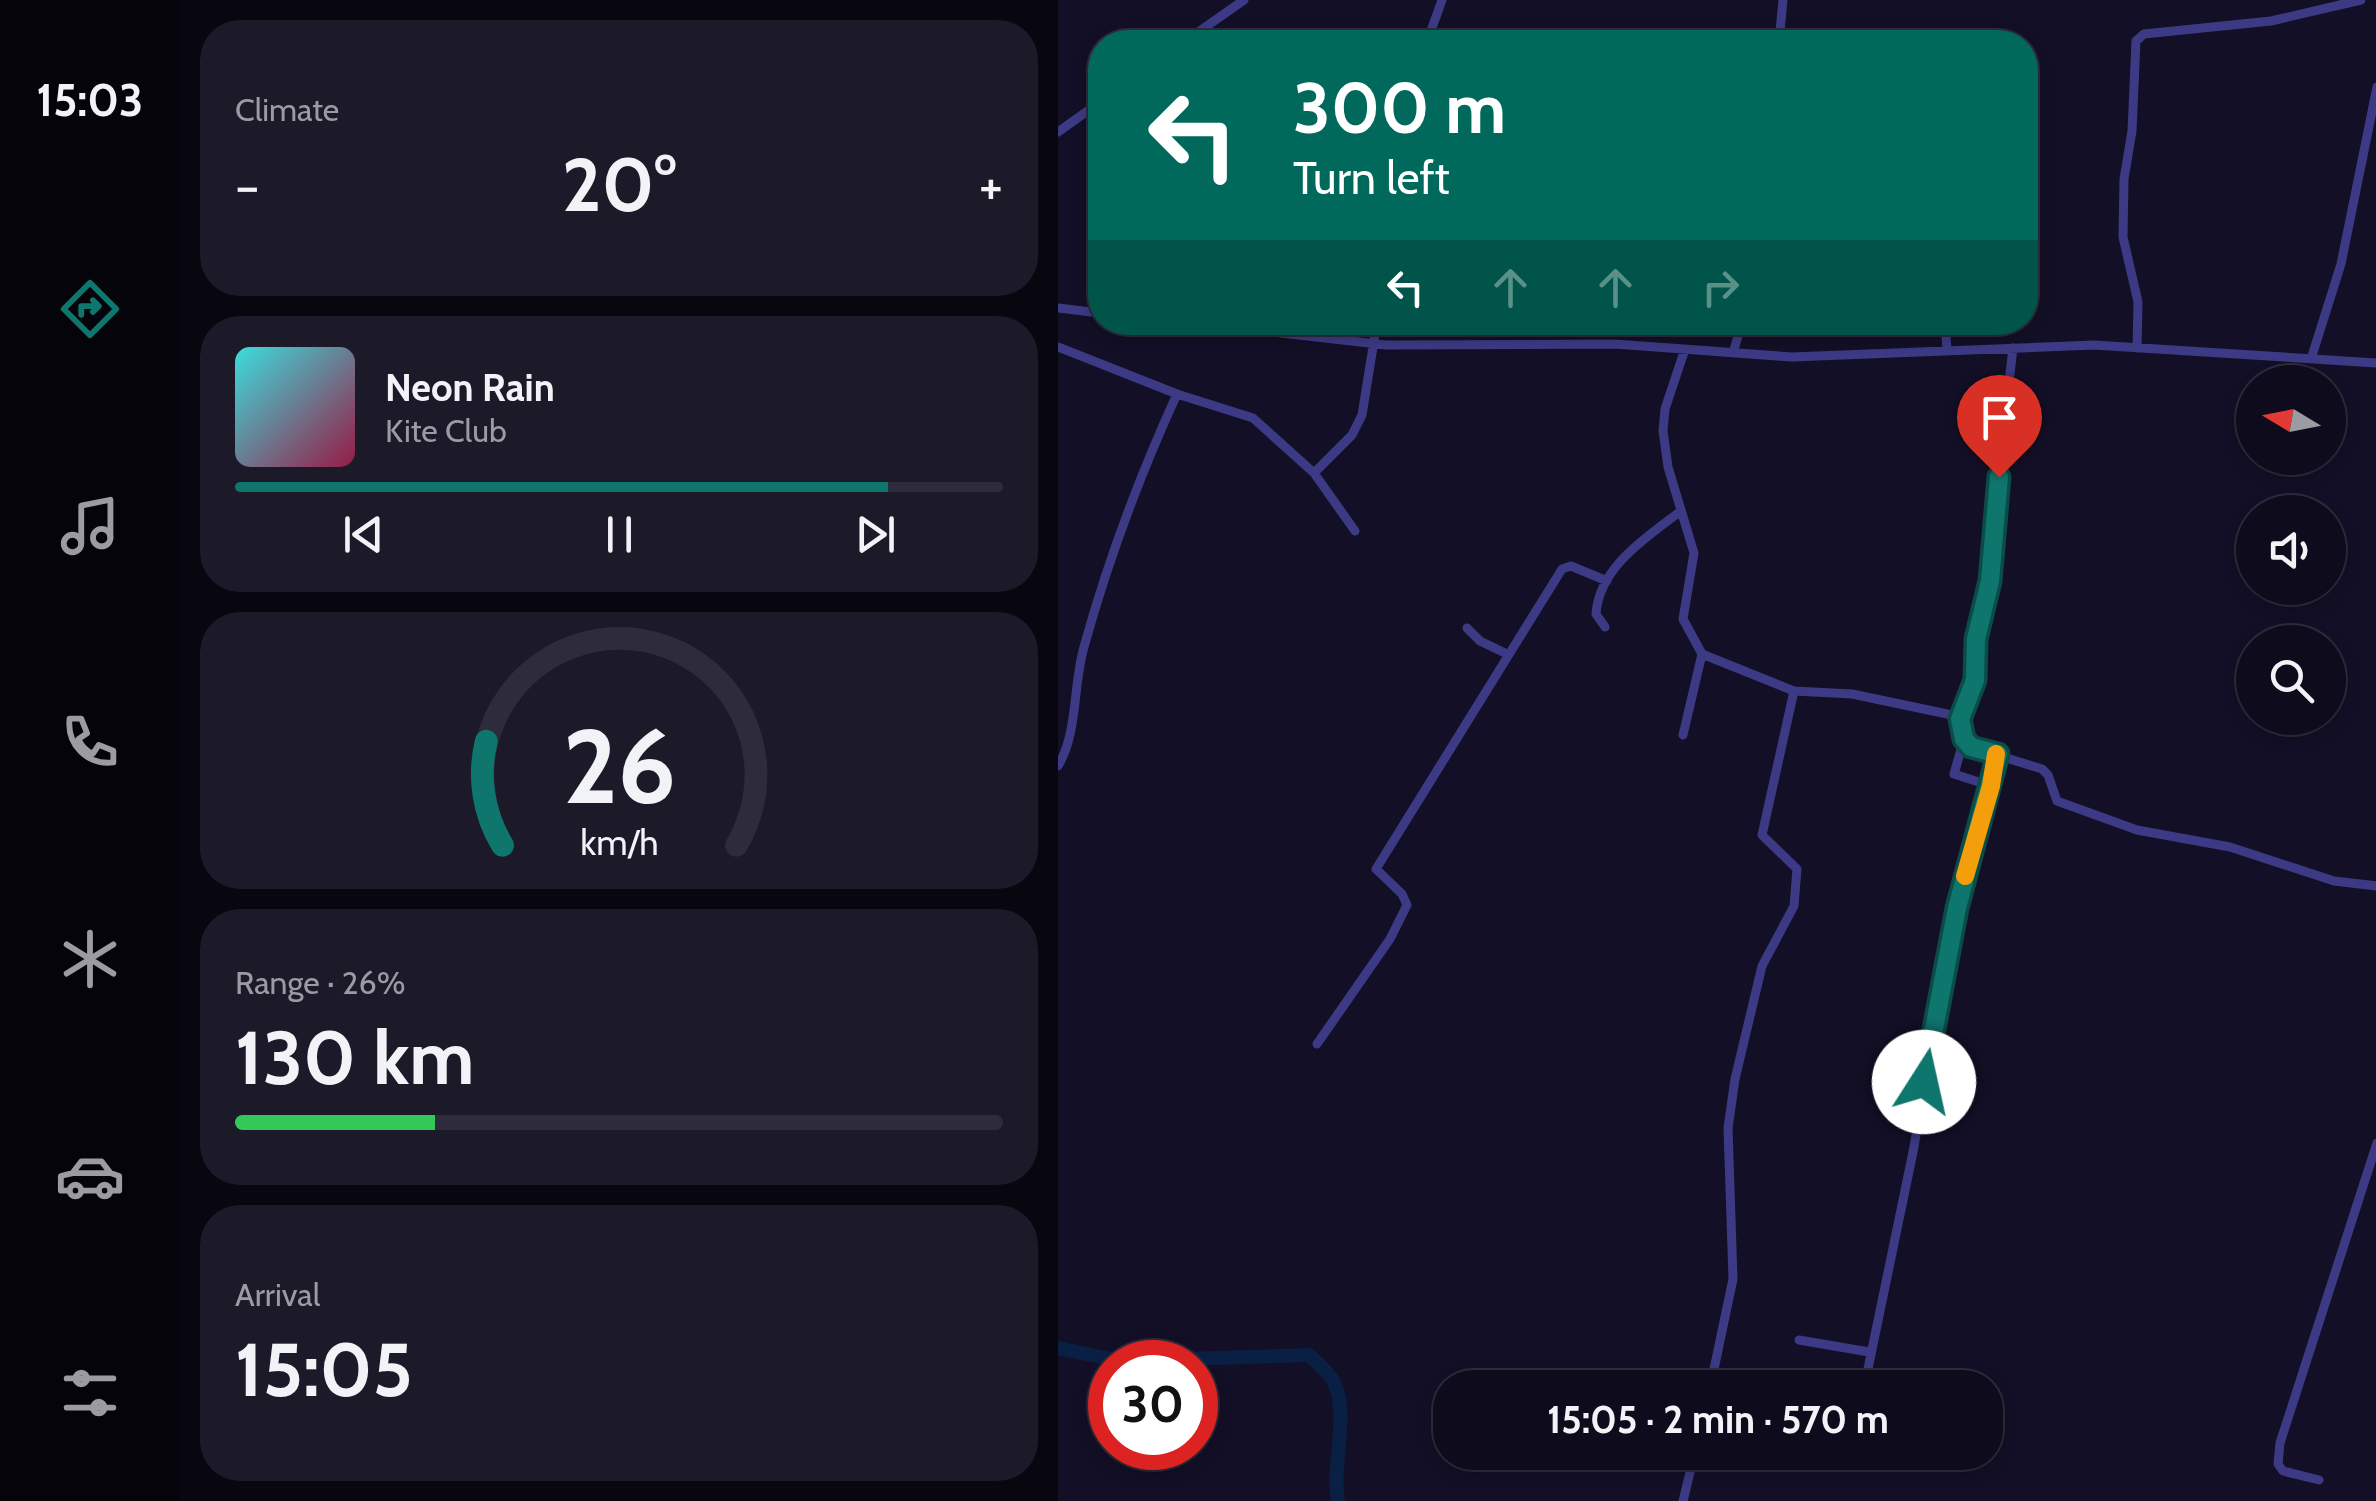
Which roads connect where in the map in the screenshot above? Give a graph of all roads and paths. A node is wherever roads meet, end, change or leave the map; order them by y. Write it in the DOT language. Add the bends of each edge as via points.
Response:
graph roads {
  1 [pos="1244,0"];
  2 [pos="1442,0"];
  3 [pos="1784,0"];
  4 [pos="2361,0"];
  5 [pos="1201,30"];
  6 [pos="1432,30"];
  7 [pos="1780,30"];
  8 [pos="2376,87"];
  9 [pos="1088,111"];
  10 [pos="1058,132"];
  11 [pos="1058,308"];
  12 [pos="1088,312"];
  13 [pos="1298,335"];
  14 [pos="1376,335"];
  15 [pos="1738,335"];
  16 [pos="1946,335"];
  17 [pos="1376,344"];
  18 [pos="1058,347"];
  19 [pos="2013,348"];
  20 [pos="2138,348"];
  21 [pos="1685,349"];
  22 [pos="1947,351"];
  23 [pos="1733,353"];
  24 [pos="2311,359"];
  25 [pos="2376,363"];
  26 [pos="1177,394"];
  27 [pos="1314,473"];
  28 [pos="1681,511"];
  29 [pos="1355,531"];
  30 [pos="1607,581"];
  31 [pos="1604,627"];
  32 [pos="1467,628"];
  33 [pos="1507,654"];
  34 [pos="1702,654"];
  35 [pos="1794,692"];
  36 [pos="1960,719"];
  37 [pos="1682,735"];
  38 [pos="1964,739"];
  39 [pos="1998,754"];
  40 [pos="1058,766"];
  41 [pos="1991,786"];
  42 [pos="2376,886"];
  43 [pos="1317,1044"];
  44 [pos="2376,1142"];
  45 [pos="1799,1340"];
  46 [pos="1869,1352"];
  47 [pos="1714,1370"];
  48 [pos="1866,1370"];
  49 [pos="1691,1470"];
  50 [pos="2319,1480"];
  51 [pos="1683,1501"];
  1 -- 5 [label="street"];
  2 -- 6 [label="street"];
  3 -- 7 [label="street"];
  4 -- 20 [label="street" via="2271,21 2144,34 2136,41 2124,237 2138,302"];
  8 -- 24 [label="street" via="2341,264"];
  9 -- 10 [label="street"];
  11 -- 12 [label="street"];
  13 -- 17 [label="street"];
  14 -- 17 [label="street"];
  15 -- 23 [label="street"];
  16 -- 22 [label="street"];
  17 -- 21 [label="street"];
  17 -- 27 [label="street" via="1362,416"];
  18 -- 26 [label="street"];
  19 -- 20 [label="street"];
  19 -- 22 [label="street"];
  19 -- 36 [label="street" via="1990,581 1976,639 1975,680"];
  20 -- 24 [label="street"];
  21 -- 23 [label="street"];
  21 -- 28 [label="street" via="1663,431"];
  22 -- 23 [label="street"];
  24 -- 25 [label="street"];
  26 -- 27 [label="street" via="1254,418"];
  26 -- 40 [label="street" via="1142,472 1082,649"];
  27 -- 29 [label="street"];
  28 -- 30 [label="street" via="1637,545"];
  28 -- 34 [label="street" via="1694,554 1683,619"];
  30 -- 31 [label="street" via="1596,614"];
  30 -- 33 [label="street" via="1562,569"];
  32 -- 33 [label="street"];
  33 -- 43 [label="street" via="1376,869 1407,905"];
  34 -- 35 [label="street"];
  34 -- 37 [label="street"];
  35 -- 36 [label="street" via="1852,694"];
  35 -- 47 [label="street" via="1762,835 1797,869 1794,906 1762,966 1735,1080 1728,1128 1732,1279"];
  36 -- 38 [label="street"];
  38 -- 39 [label="street"];
  38 -- 41 [label="street" via="1954,774"];
  39 -- 41 [label="street"];
  39 -- 42 [label="street" via="2042,769 2058,801 2109,821 2230,847 2334,881"];
  41 -- 46 [label="street" via="1957,908"];
  44 -- 50 [label="street" via="2280,1442 2283,1471"];
  45 -- 46 [label="street"];
  46 -- 48 [label="street"];
  49 -- 51 [label="street"];
}
